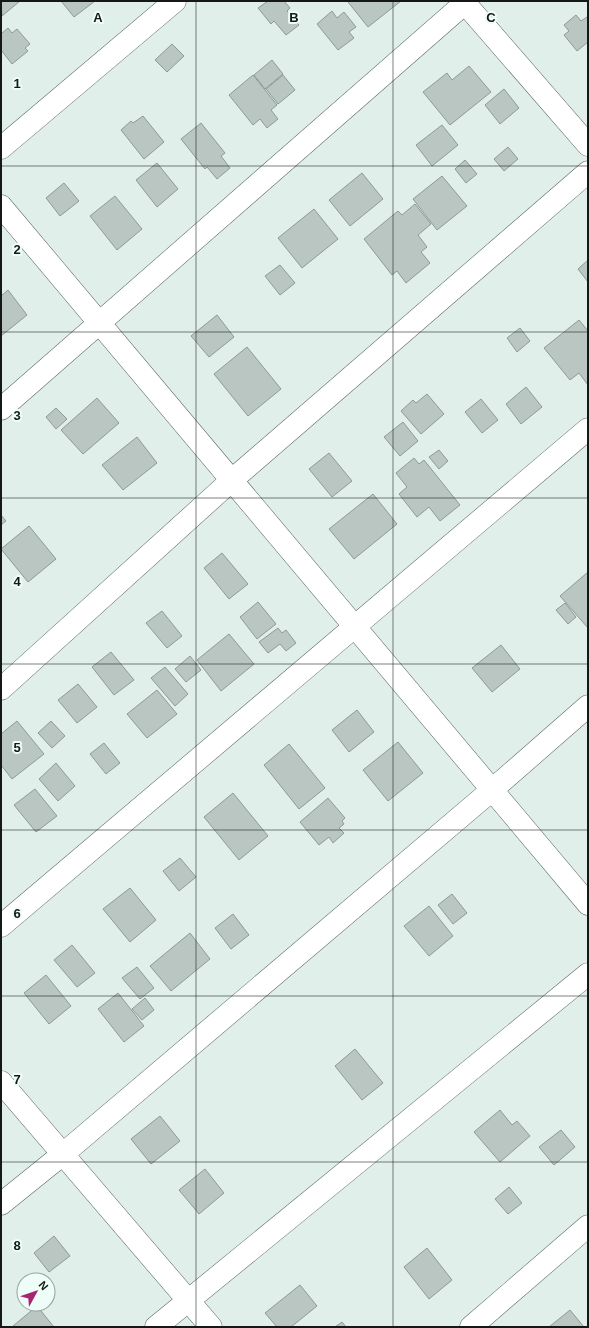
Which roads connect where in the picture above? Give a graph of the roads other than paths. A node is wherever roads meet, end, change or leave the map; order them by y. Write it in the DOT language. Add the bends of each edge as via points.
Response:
graph roads {
  1 [pos="175,1"];
  2 [pos="464,2"];
  3 [pos="588,145"];
  4 [pos="1,148"];
  5 [pos="588,172"];
  6 [pos="1,206"];
  7 [pos="99,322"];
  8 [pos="1,409"];
  9 [pos="588,429"];
  10 [pos="232,480"];
  11 [pos="355,627"];
  12 [pos="1,689"];
  13 [pos="588,706"];
  14 [pos="492,790"];
  15 [pos="588,904"];
  16 [pos="1,926"];
  17 [pos="588,974"];
  18 [pos="1,1082"];
  19 [pos="63,1154"];
  20 [pos="1,1204"];
  21 [pos="588,1226"];
  22 [pos="188,1300"];
  23 [pos="156,1327"];
  24 [pos="211,1327"];
  25 [pos="471,1327"];
  1 -- 4 [label="street"];
  2 -- 3 [label="street"];
  2 -- 7 [label="street"];
  5 -- 10 [label="street"];
  6 -- 7 [label="street"];
  7 -- 8 [label="street"];
  7 -- 10 [label="street"];
  9 -- 11 [label="street"];
  10 -- 11 [label="street"];
  10 -- 12 [label="street"];
  11 -- 14 [label="street"];
  11 -- 16 [label="street"];
  13 -- 14 [label="street"];
  14 -- 15 [label="street"];
  14 -- 19 [label="street"];
  17 -- 22 [label="street"];
  18 -- 19 [label="street"];
  19 -- 20 [label="street"];
  19 -- 22 [label="street"];
  21 -- 25 [label="street"];
  22 -- 23 [label="street"];
  22 -- 24 [label="street"];
}
